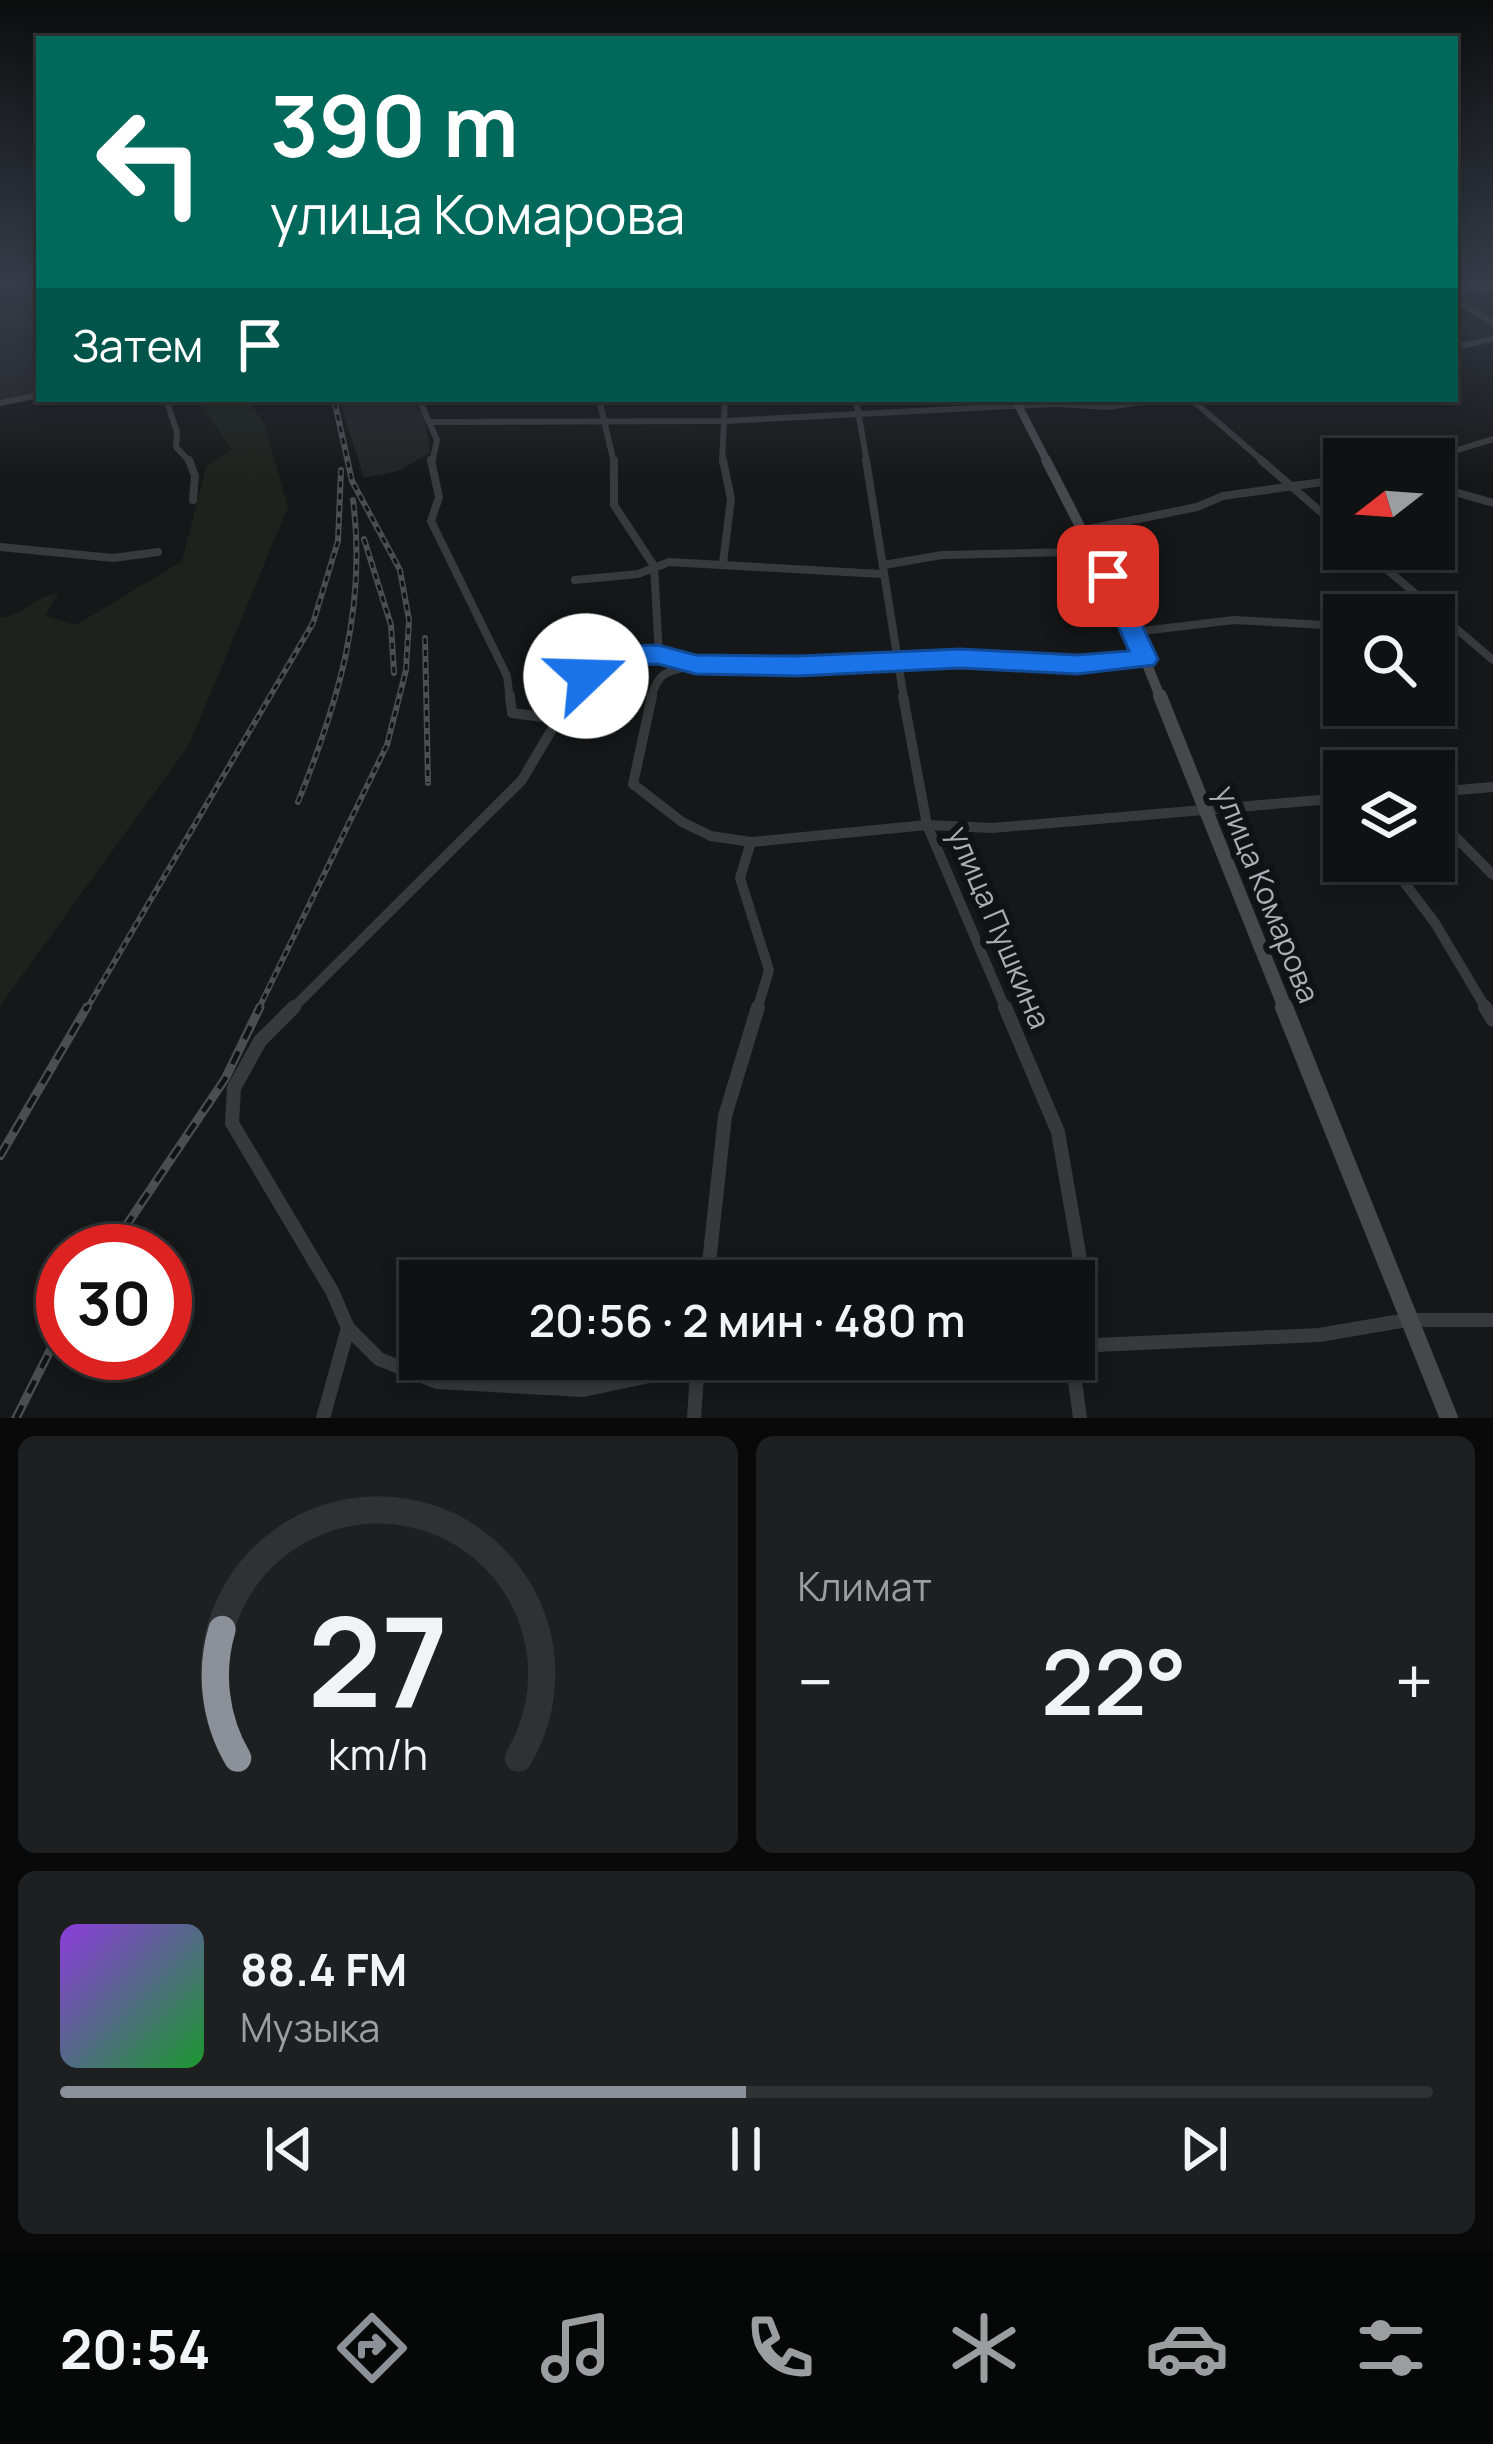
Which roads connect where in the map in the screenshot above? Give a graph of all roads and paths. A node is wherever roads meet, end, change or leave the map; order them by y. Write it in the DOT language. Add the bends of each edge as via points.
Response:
graph roads {
  1 [pos="36,396"];
  2 [pos="167,402"];
  3 [pos="421,402"];
  4 [pos="599,402"];
  5 [pos="725,402"];
  6 [pos="857,402"];
  7 [pos="1139,402"];
  8 [pos="1194,402"];
  9 [pos="1017,403"];
  10 [pos="0,404"];
  11 [pos="859,416"];
  12 [pos="725,421"];
  13 [pos="432,422"];
  14 [pos="601,422"];
  15 [pos="1493,439"];
  16 [pos="1455,451"];
  17 [pos="1323,483"];
  18 [pos="1294,488"];
  19 [pos="1455,491"];
  20 [pos="193,500"];
  21 [pos="1493,502"];
  22 [pos="1323,514"];
  23 [pos="1084,530"];
  24 [pos="0,547"];
  25 [pos="158,552"];
  26 [pos="723,563"];
  27 [pos="654,566"];
  28 [pos="883,569"];
  29 [pos="1388,570"];
  30 [pos="574,580"];
  31 [pos="1415,594"];
  32 [pos="1455,628"];
  33 [pos="1323,629"];
  34 [pos="1134,632"];
  35 [pos="658,655"];
  36 [pos="1145,659"];
  37 [pos="894,660"];
  38 [pos="1493,660"];
  39 [pos="696,665"];
  40 [pos="558,719"];
  41 [pos="1493,787"];
  42 [pos="1455,790"];
  43 [pos="1323,799"];
  44 [pos="1201,808"];
  45 [pos="927,825"];
  46 [pos="751,842"];
  47 [pos="1455,842"];
  48 [pos="1493,875"];
  49 [pos="1404,882"];
  50 [pos="1493,1020"];
  51 [pos="708,1260"];
  52 [pos="1080,1260"];
  53 [pos="1407,1320"];
  54 [pos="1493,1320"];
  55 [pos="348,1328"];
  56 [pos="1095,1345"];
  57 [pos="399,1367"];
  58 [pos="431,1380"];
  59 [pos="624,1380"];
  60 [pos="696,1380"];
  61 [pos="1075,1380"];
  62 [pos="323,1418"];
  63 [pos="694,1418"];
  64 [pos="1080,1418"];
  65 [pos="1449,1418"];
  1 -- 10 [label="street"];
  2 -- 20 [label="street" via="176,447 198,471"];
  3 -- 13 [label="street"];
  4 -- 14 [label="street"];
  5 -- 12 [label="street"];
  6 -- 11 [label="street, улица Пушкина"];
  7 -- 9 [label="street"];
  8 -- 18 [label="street"];
  9 -- 11 [label="street"];
  9 -- 23 [label="street, улица Комарова"];
  11 -- 12 [label="street"];
  11 -- 28 [label="street, улица Пушкина"];
  12 -- 14 [label="street"];
  12 -- 26 [label="street" via="722,474 731,499"];
  13 -- 14 [label="street"];
  13 -- 40 [label="street" via="439,497 431,521 507,676 512,713"];
  14 -- 27 [label="street" via="614,458 614,505"];
  15 -- 16 [label="street"];
  17 -- 18 [label="street"];
  18 -- 22 [label="street"];
  18 -- 23 [label="street" via="1222,496"];
  19 -- 21 [label="street"];
  23 -- 28 [label="street" via="1074,552 942,555"];
  23 -- 34 [label="street, улица Комарова"];
  24 -- 25 [label="street" via="113,558"];
  26 -- 27 [label="street"];
  26 -- 28 [label="street"];
  27 -- 30 [label="street"];
  27 -- 35 [label="street"];
  28 -- 37 [label="street, улица Пушкина"];
  29 -- 31 [label="street"];
  32 -- 38 [label="street"];
  33 -- 34 [label="street" via="1196,622"];
  34 -- 36 [label="street, улица Комарова"];
  35 -- 39 [label="street"];
  35 -- 40 [label="street" via="622,656 586,676"];
  36 -- 37 [label="street"];
  36 -- 44 [label="street, улица Комарова"];
  37 -- 39 [label="street"];
  37 -- 45 [label="street, улица Пушкина"];
  39 -- 46 [label="street" via="665,670 655,681 633,784 682,822"];
  40 -- 55 [label="street" via="522,780 260,1041 234,1088 232,1123"];
  41 -- 42 [label="street"];
  43 -- 44 [label="street"];
  44 -- 45 [label="street" via="992,828"];
  44 -- 53 [label="street, улица Комарова"];
  45 -- 46 [label="street"];
  45 -- 52 [label="street, улица Пушкина" via="1058,1132"];
  46 -- 51 [label="street" via="740,878 769,970 725,1116"];
  47 -- 48 [label="street"];
  49 -- 50 [label="street"];
  53 -- 54 [label="street"];
  53 -- 56 [label="street" via="1251,1340"];
  53 -- 65 [label="street, улица Комарова"];
  55 -- 57 [label="street"];
  55 -- 62 [label="street"];
  58 -- 59 [label="street" via="583,1390"];
  60 -- 63 [label="street"];
  61 -- 64 [label="street"];
}
